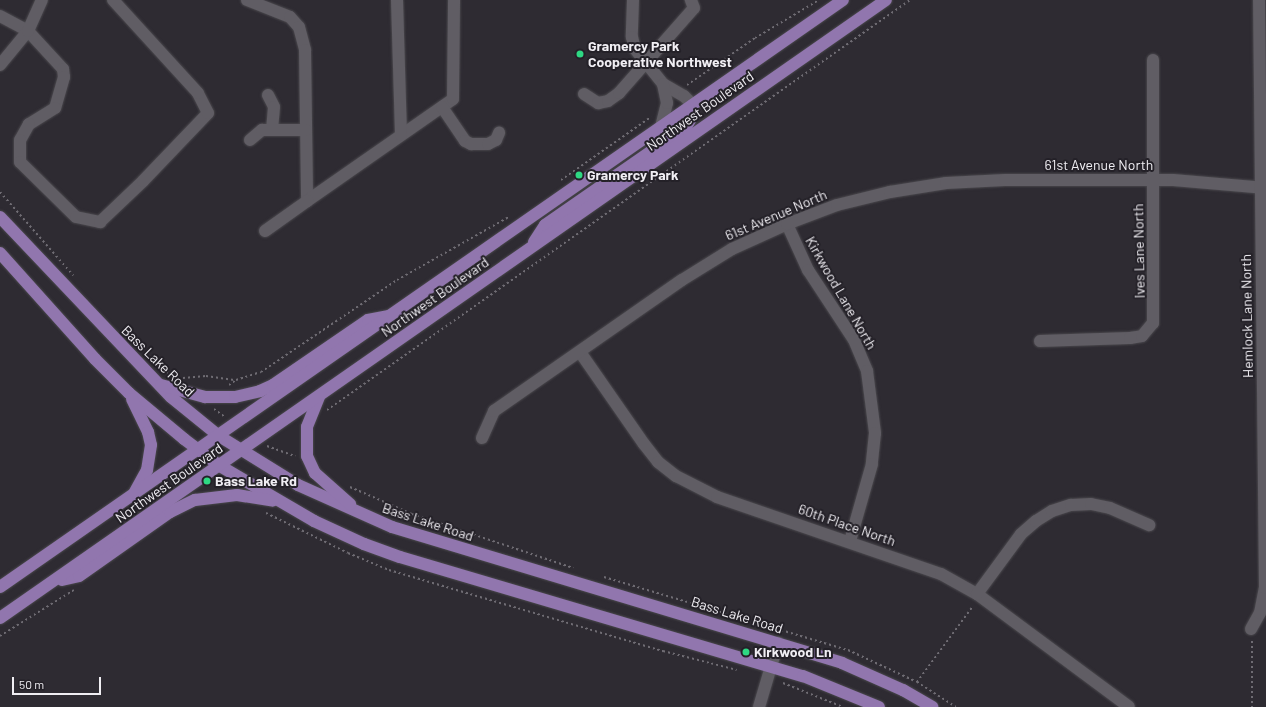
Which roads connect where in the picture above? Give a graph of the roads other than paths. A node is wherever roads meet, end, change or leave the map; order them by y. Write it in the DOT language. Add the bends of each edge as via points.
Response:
graph roads {
  1 [pos="42,0"];
  2 [pos="113,0"];
  3 [pos="247,0"];
  4 [pos="397,0"];
  5 [pos="454,0"];
  6 [pos="633,0"];
  7 [pos="843,0"];
  8 [pos="886,0"];
  9 [pos="1259,0"];
  10 [pos="696,3"];
  11 [pos="0,16"];
  12 [pos="28,31"];
  13 [pos="1153,60"];
  14 [pos="645,62"];
  15 [pos="0,65"];
  16 [pos="663,84"];
  17 [pos="584,94"];
  18 [pos="268,95"];
  19 [pos="692,105"];
  20 [pos="442,106"];
  21 [pos="661,127"];
  22 [pos="272,129"];
  23 [pos="306,130"];
  24 [pos="499,133"];
  25 [pos="401,135"];
  26 [pos="250,140"];
  27 [pos="1153,180"];
  28 [pos="1263,188"];
  29 [pos="307,201"];
  30 [pos="0,217"];
  31 [pos="787,224"];
  32 [pos="265,231"];
  33 [pos="528,249"];
  34 [pos="0,253"];
  35 [pos="393,315"];
  36 [pos="1040,340"];
  37 [pos="580,352"];
  38 [pos="157,384"];
  39 [pos="129,393"];
  40 [pos="319,396"];
  41 [pos="219,436"];
  42 [pos="482,438"];
  43 [pos="199,450"];
  44 [pos="242,451"];
  45 [pos="220,466"];
  46 [pos="134,494"];
  47 [pos="279,502"];
  48 [pos="363,515"];
  49 [pos="1149,525"];
  50 [pos="850,541"];
  51 [pos="53,582"];
  52 [pos="0,587"];
  53 [pos="977,594"];
  54 [pos="0,618"];
  55 [pos="1251,629"];
  56 [pos="778,643"];
  57 [pos="771,666"];
  58 [pos="759,707"];
  59 [pos="879,707"];
  60 [pos="933,707"];
  61 [pos="1129,707"];
  1 -- 12 [label="street"];
  2 -- 12 [label="street" via="198,93 208,113 100,222 76,217 20,162 20,140 29,124 55,108 64,77 63,69"];
  3 -- 23 [label="street" via="290,17 299,27 306,50"];
  4 -- 25 [label="street"];
  5 -- 20 [label="street" via="453,99"];
  6 -- 14 [label="street" via="632,37 635,49"];
  7 -- 19 [label="main road, Northwest Boulevard"];
  8 -- 33 [label="main road, Northwest Boulevard"];
  9 -- 28 [label="street, Hemlock Lane North"];
  10 -- 14 [label="street"];
  11 -- 12 [label="street"];
  12 -- 15 [label="street"];
  13 -- 27 [label="street, Ives Lane North"];
  14 -- 16 [label="street"];
  14 -- 17 [label="street" via="619,93 608,101 598,103"];
  16 -- 19 [label="street" via="684,96"];
  16 -- 21 [label="street" via="667,103"];
  18 -- 22 [label="street" via="274,107"];
  19 -- 21 [label="main road, Northwest Boulevard"];
  19 -- 33 [label="main road" via="694,115 686,127 545,225"];
  20 -- 24 [label="street" via="465,141 471,144 488,144 496,140"];
  20 -- 25 [label="street"];
  21 -- 35 [label="main road, Northwest Boulevard"];
  22 -- 23 [label="street"];
  22 -- 26 [label="street" via="262,130"];
  23 -- 29 [label="street"];
  25 -- 29 [label="street"];
  27 -- 28 [label="street, 61st Avenue North"];
  27 -- 31 [label="street, 61st Avenue North" via="1005,180 946,183 837,205"];
  27 -- 36 [label="street, Ives Lane North" via="1153,324 1142,336 1130,338"];
  28 -- 55 [label="street, Hemlock Lane North" via="1266,588 1260,613"];
  29 -- 32 [label="street"];
  30 -- 38 [label="main road, Bass Lake Road"];
  31 -- 37 [label="street, 61st Avenue North" via="732,249 682,280"];
  31 -- 50 [label="street, Kirkwood Lane North" via="808,270 854,340 867,371 875,433 873,457 865,496"];
  33 -- 40 [label="main road, Northwest Boulevard"];
  34 -- 39 [label="main road"];
  35 -- 38 [label="main road" via="368,320 273,385 246,395 205,397"];
  35 -- 41 [label="main road, Northwest Boulevard"];
  37 -- 42 [label="street, 61st Avenue North" via="494,411"];
  37 -- 50 [label="street, 60th Place North" via="644,444 658,462 676,476 717,497"];
  38 -- 41 [label="main road, Bass Lake Road"];
  39 -- 43 [label="main road"];
  39 -- 46 [label="main road" via="148,432 151,445 147,470"];
  40 -- 44 [label="main road, Northwest Boulevard"];
  40 -- 48 [label="main road" via="307,427 309,463 325,484"];
  41 -- 43 [label="main road, Northwest Boulevard"];
  41 -- 44 [label="main road, Bass Lake Road"];
  43 -- 45 [label="main road"];
  43 -- 46 [label="main road, Northwest Boulevard"];
  44 -- 45 [label="main road, Northwest Boulevard"];
  44 -- 48 [label="main road, Bass Lake Road" via="298,485"];
  45 -- 47 [label="main road"];
  45 -- 51 [label="main road, Northwest Boulevard"];
  46 -- 52 [label="main road, Northwest Boulevard"];
  47 -- 51 [label="main road" via="237,495 195,500 170,512 79,576"];
  47 -- 57 [label="main road" via="353,540 400,557"];
  48 -- 56 [label="main road, Bass Lake Road" via="461,549"];
  49 -- 53 [label="street" via="1110,508 1091,504 1071,505 1052,511 1036,520 1021,534"];
  50 -- 53 [label="street, 60th Place North" via="941,574"];
  51 -- 54 [label="main road, Northwest Boulevard"];
  53 -- 61 [label="street, 60th Place North"];
  56 -- 57 [label="street"];
  56 -- 60 [label="main road, Bass Lake Road" via="875,676"];
  57 -- 58 [label="street"];
  57 -- 59 [label="main road" via="836,688"];
}
